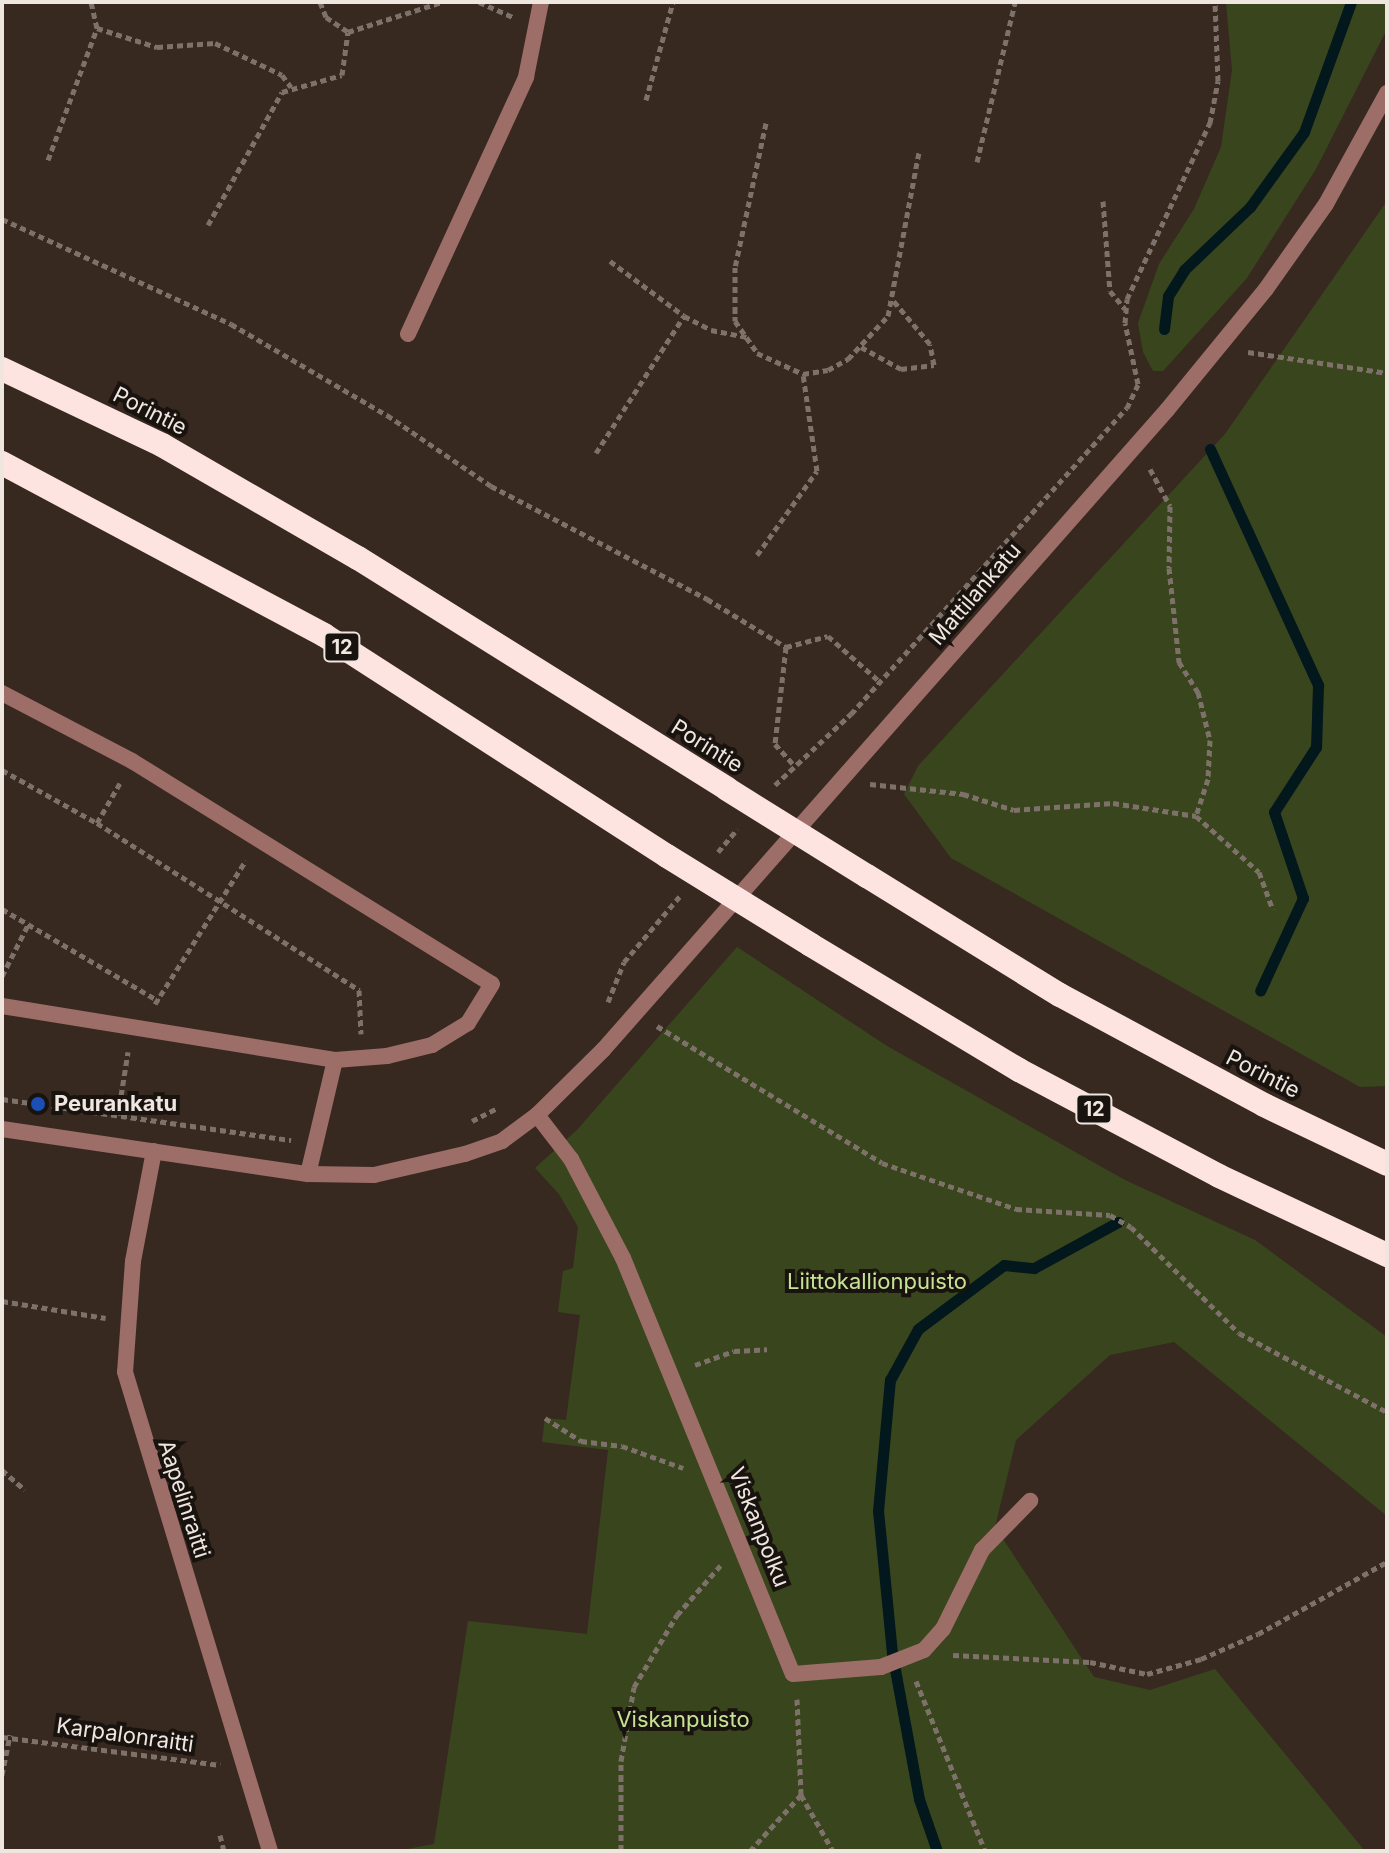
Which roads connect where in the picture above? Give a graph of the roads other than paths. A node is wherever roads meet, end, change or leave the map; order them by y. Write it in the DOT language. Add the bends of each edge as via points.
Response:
graph roads {
  1 [pos="541,2"];
  2 [pos="1387,93"];
  3 [pos="408,334"];
  4 [pos="2,369"];
  5 [pos="2,463"];
  6 [pos="2,693"];
  7 [pos="2,1006"];
  8 [pos="335,1060"];
  9 [pos="537,1115"];
  10 [pos="2,1129"];
  11 [pos="154,1151"];
  12 [pos="1387,1164"];
  13 [pos="308,1174"];
  14 [pos="1387,1255"];
  15 [pos="1030,1501"];
  16 [pos="270,1851"];
  1 -- 3 [label="street" via="526,77"];
  2 -- 9 [label="street, Mattilankatu" via="1326,204 1266,289 1167,410"];
  4 -- 12 [label="highway, Porintie, bridge" via="162,445 358,558 1060,995 1264,1105"];
  5 -- 14 [label="highway, 12, bridge" via="324,635 667,856 1019,1070 1219,1176"];
  6 -- 8 [label="street" via="132,761 492,984 468,1023 432,1045"];
  7 -- 8 [label="street"];
  8 -- 13 [label="street"];
  9 -- 13 [label="street" via="502,1141 411,1169 374,1175"];
  9 -- 15 [label="street, Viskanpolku" via="571,1159 623,1258 793,1674 881,1667 924,1650 943,1629 982,1550"];
  10 -- 11 [label="street"];
  11 -- 13 [label="street"];
  11 -- 16 [label="street, Aapelinraitti" via="127,1321 125,1372"];
}
